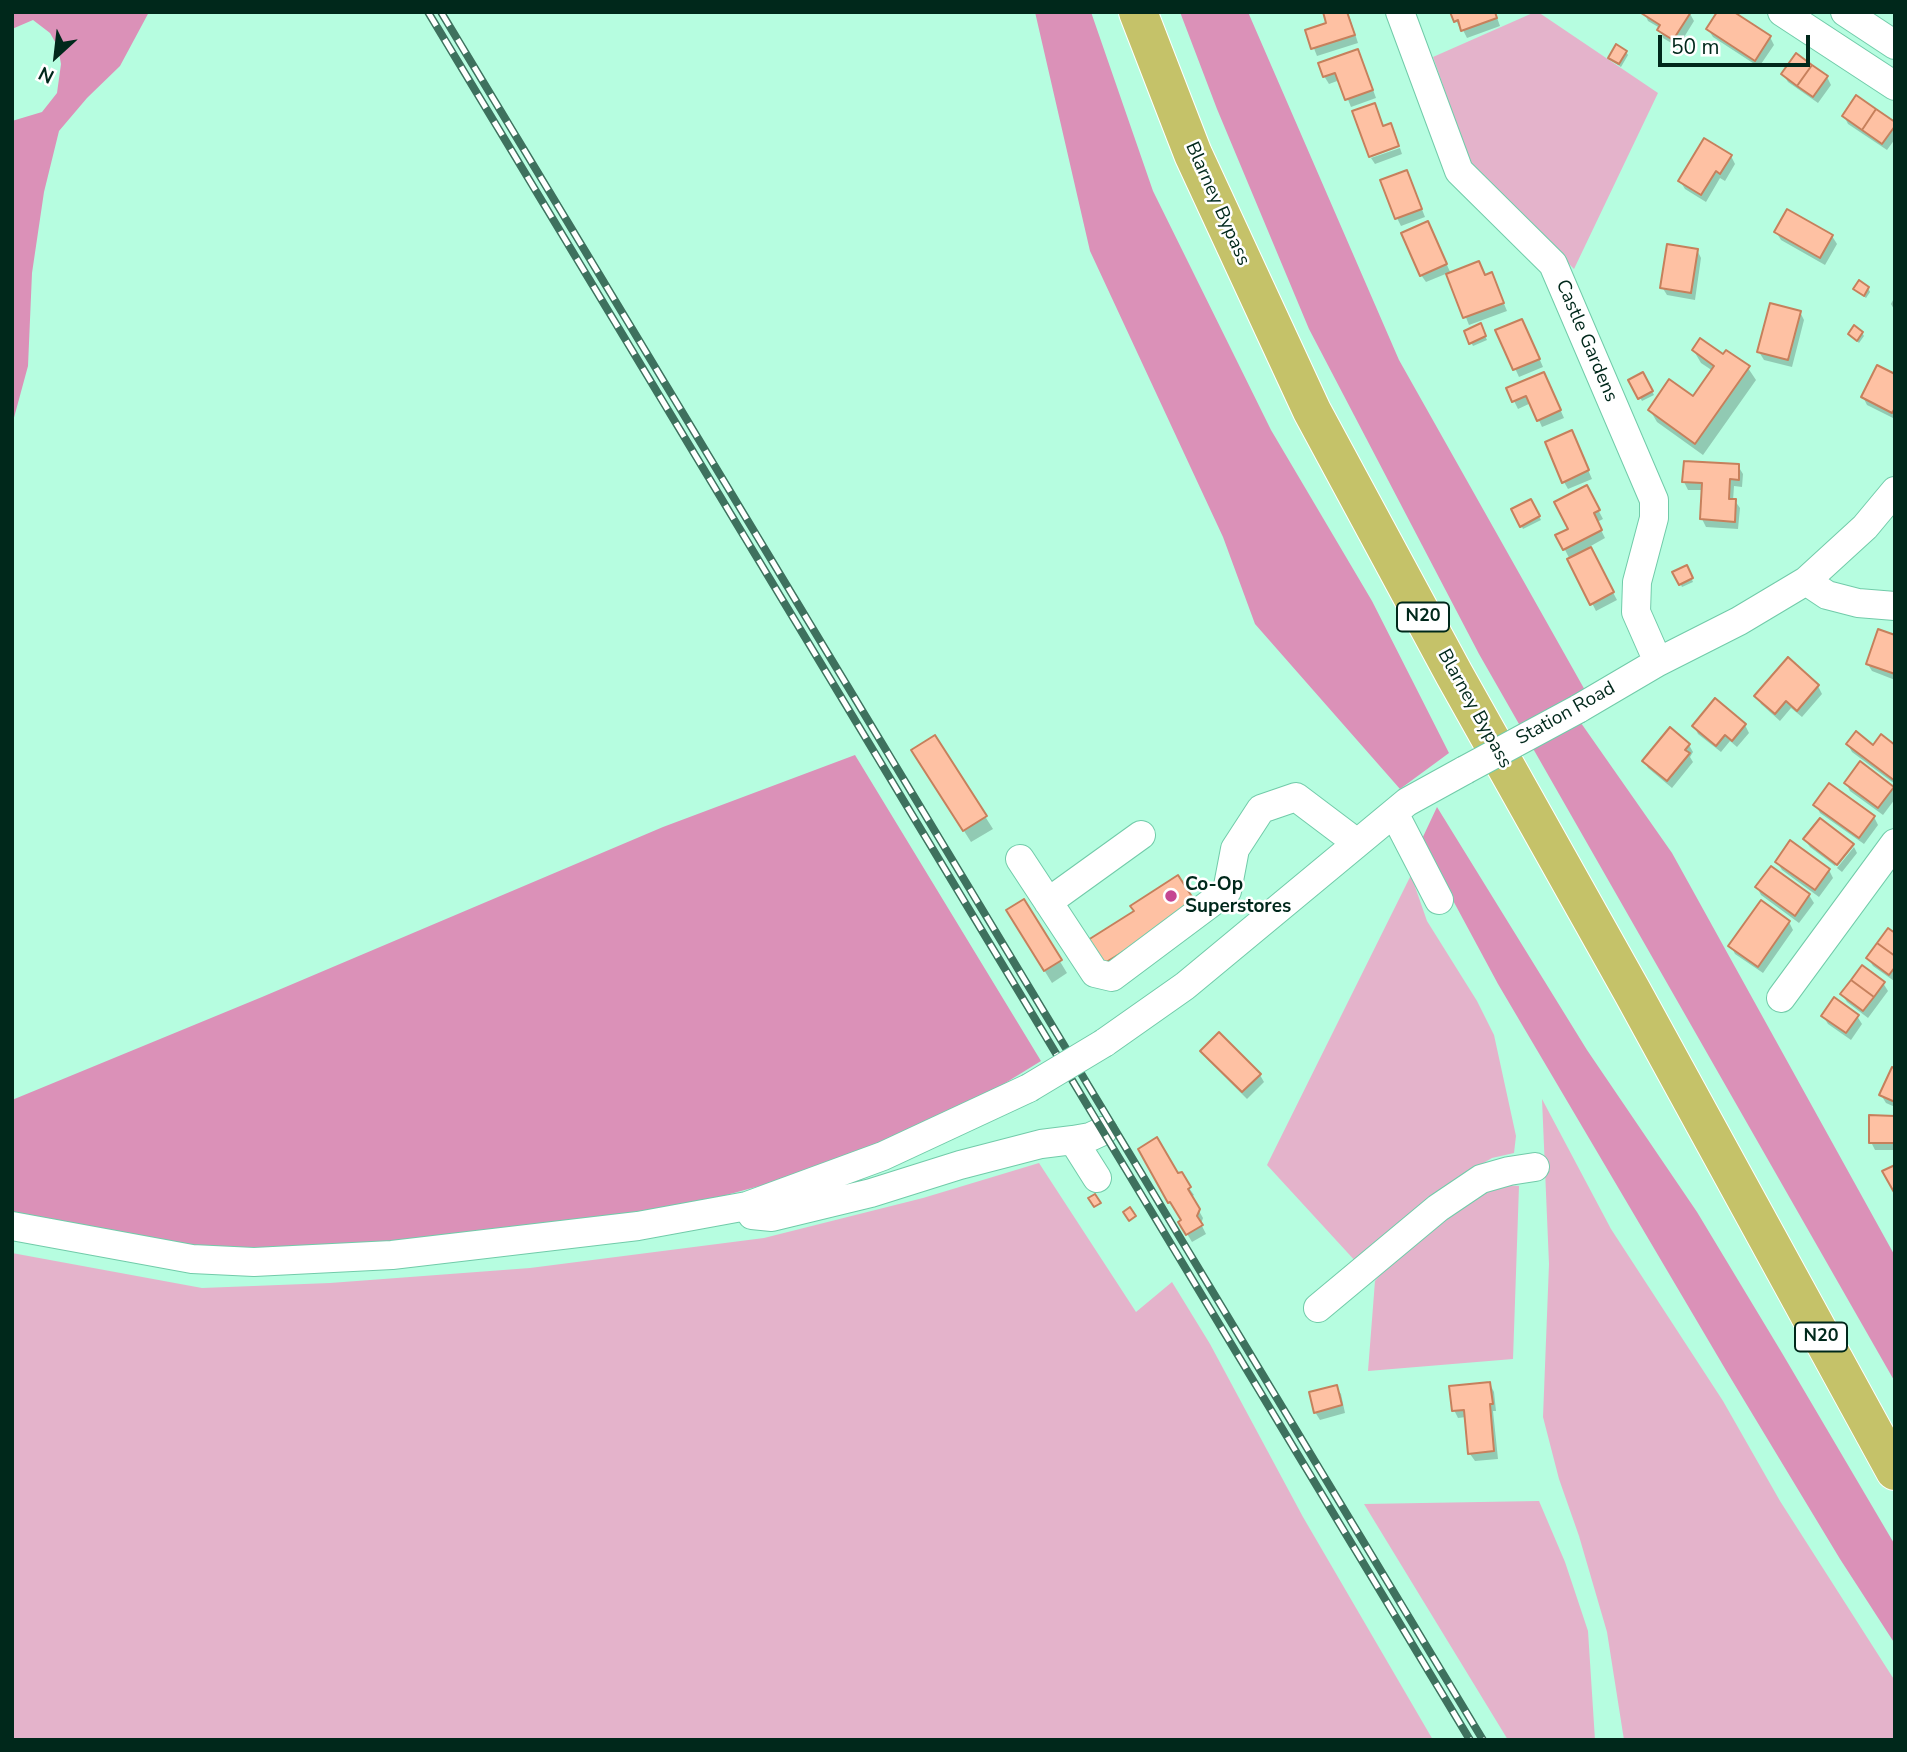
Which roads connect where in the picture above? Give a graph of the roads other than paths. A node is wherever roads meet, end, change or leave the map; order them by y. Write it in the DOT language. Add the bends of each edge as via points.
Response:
graph roads {
  1 [pos="1138,12"];
  2 [pos="1400,12"];
  3 [pos="1782,12"];
  4 [pos="1845,12"];
  5 [pos="1895,45"];
  6 [pos="1895,86"];
  7 [pos="1895,491"];
  8 [pos="1805,581"];
  9 [pos="1895,606"];
  10 [pos="1658,662"];
  11 [pos="1394,813"];
  12 [pos="1141,835"];
  13 [pos="1357,843"];
  14 [pos="1895,843"];
  15 [pos="1020,859"];
  16 [pos="1439,900"];
  17 [pos="1048,902"];
  18 [pos="1781,998"];
  19 [pos="1102,1131"];
  20 [pos="1073,1140"];
  21 [pos="1535,1167"];
  22 [pos="1097,1178"];
  23 [pos="747,1206"];
  24 [pos="12,1226"];
  25 [pos="1318,1308"];
  26 [pos="1895,1471"];
  1 -- 26 [label="highway, Blarney Bypass / N20" via="1193,154 1312,411"];
  2 -- 10 [label="street, Castle Gardens" via="1459,171 1553,264 1654,500 1654,518 1637,582 1636,612"];
  3 -- 6 [label="street"];
  4 -- 5 [label="street"];
  7 -- 8 [label="street, Station Road" via="1865,527"];
  8 -- 9 [label="street" via="1827,595"];
  8 -- 10 [label="street, Station Road"];
  10 -- 11 [label="street, Station Road, bridge"];
  11 -- 13 [label="street, Station Road"];
  11 -- 16 [label="street"];
  12 -- 17 [label="street"];
  13 -- 17 [label="street" via="1296,797 1261,809 1235,849 1227,891 1112,977 1095,973"];
  13 -- 23 [label="street, Station Road, bridge" via="1185,986 1104,1043 1028,1087 883,1156"];
  14 -- 18 [label="street"];
  15 -- 17 [label="street"];
  19 -- 20 [label="street"];
  20 -- 22 [label="street"];
  20 -- 23 [label="street" via="1041,1144 772,1217 752,1214"];
  21 -- 25 [label="street" via="1481,1179 1438,1208"];
  23 -- 24 [label="street, Station Road" via="638,1226 392,1255 254,1262 192,1259"];
}
